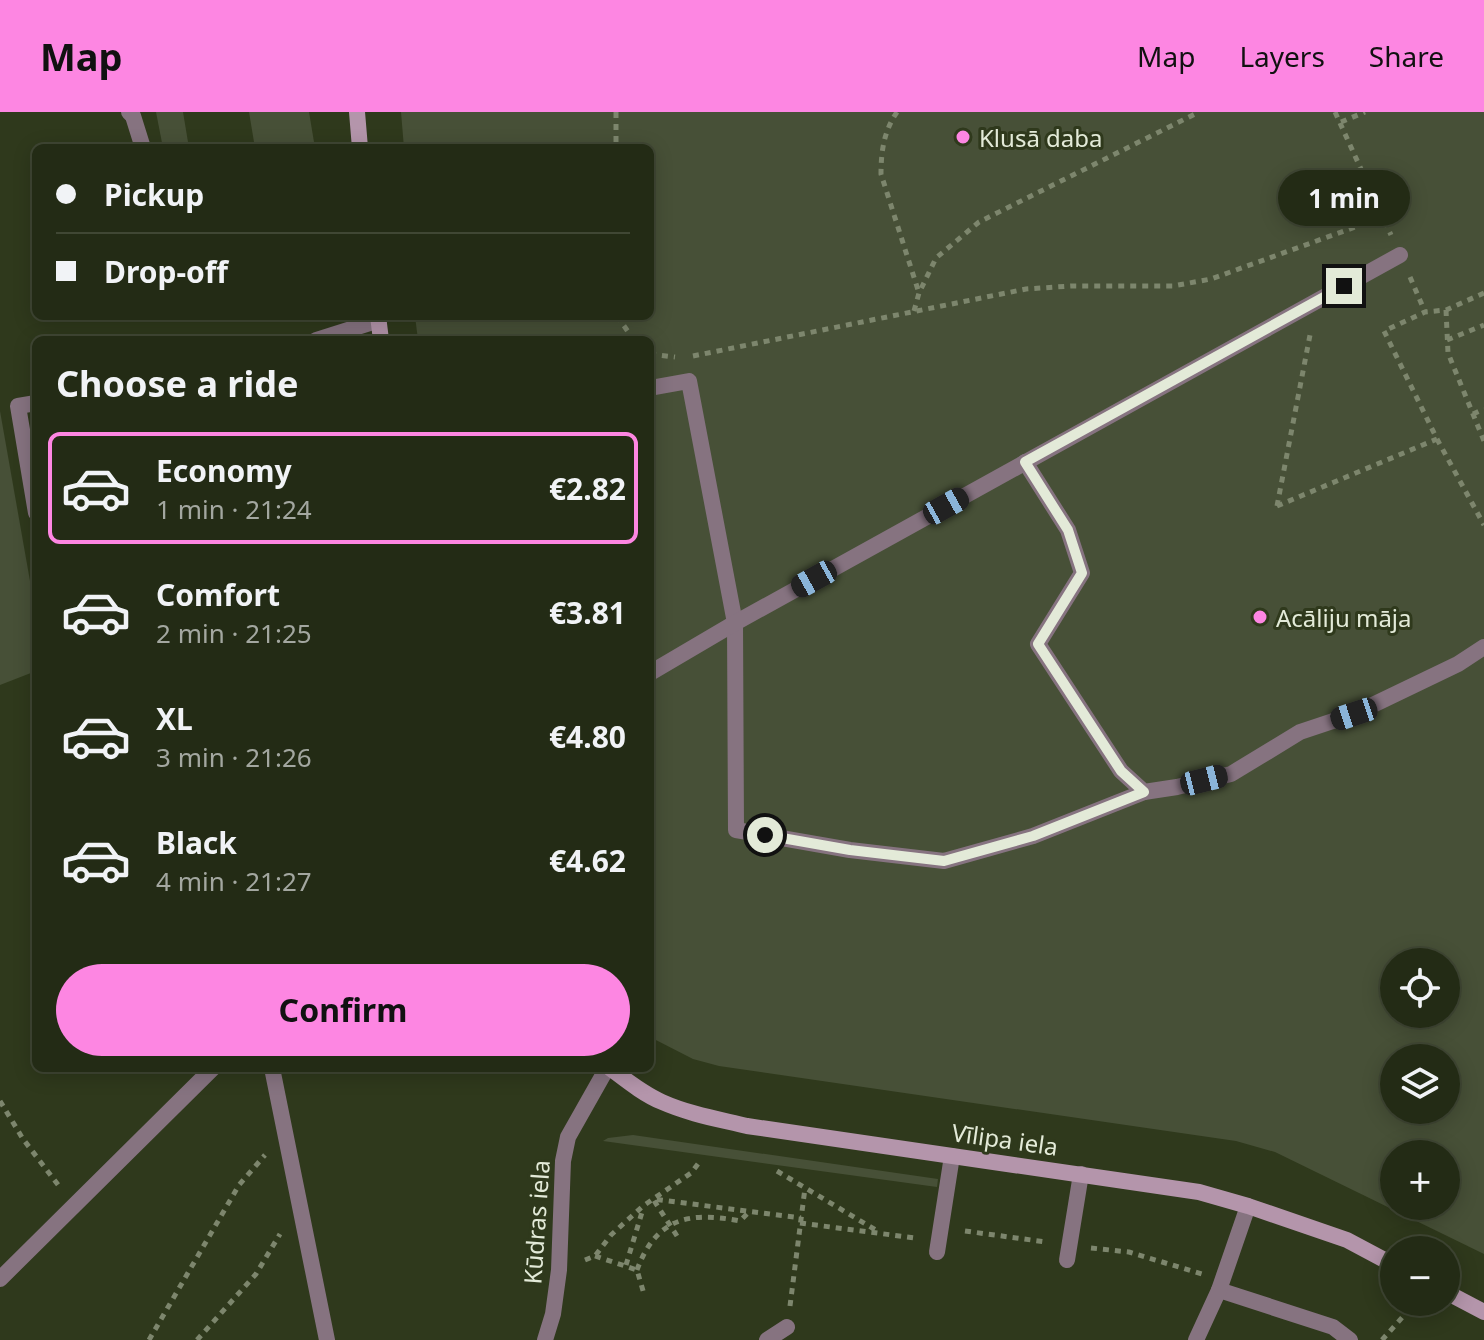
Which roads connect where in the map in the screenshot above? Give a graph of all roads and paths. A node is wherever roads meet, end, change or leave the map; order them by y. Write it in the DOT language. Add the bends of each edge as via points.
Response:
graph roads {
  1 [pos="129,112"];
  2 [pos="357,112"];
  3 [pos="616,112"];
  4 [pos="897,112"];
  5 [pos="1199,112"];
  6 [pos="1335,112"];
  7 [pos="1365,112"];
  8 [pos="1341,122"];
  9 [pos="142,144"];
  10 [pos="360,144"];
  11 [pos="616,144"];
  12 [pos="1383,217"];
  13 [pos="1400,255"];
  14 [pos="919,293"];
  15 [pos="1484,293"];
  16 [pos="1316,301"];
  17 [pos="1446,310"];
  18 [pos="914,311"];
  19 [pos="1425,312"];
  20 [pos="372,320"];
  21 [pos="1484,325"];
  22 [pos="327,336"];
  23 [pos="1447,340"];
  24 [pos="654,354"];
  25 [pos="654,387"];
  26 [pos="32,404"];
  27 [pos="1484,409"];
  28 [pos="1473,414"];
  29 [pos="1437,439"];
  30 [pos="1484,441"];
  31 [pos="1025,462"];
  32 [pos="32,489"];
  33 [pos="1484,525"];
  34 [pos="735,623"];
  35 [pos="1484,647"];
  36 [pos="654,671"];
  37 [pos="1144,792"];
  38 [pos="209,1072"];
  39 [pos="273,1072"];
  40 [pos="606,1072"];
  41 [pos="614,1072"];
  42 [pos="0,1101"];
  43 [pos="285,1132"];
  44 [pos="952,1156"];
  45 [pos="701,1160"];
  46 [pos="777,1171"];
  47 [pos="1081,1174"];
  48 [pos="805,1188"];
  49 [pos="653,1199"];
  50 [pos="299,1201"];
  51 [pos="74,1206"];
  52 [pos="643,1206"];
  53 [pos="1248,1206"];
  54 [pos="750,1211"];
  55 [pos="801,1221"];
  56 [pos="670,1225"];
  57 [pos="881,1234"];
  58 [pos="677,1236"];
  59 [pos="938,1247"];
  60 [pos="595,1256"];
  61 [pos="1380,1258"];
  62 [pos="1067,1260"];
  63 [pos="626,1265"];
  64 [pos="559,1270"];
  65 [pos="637,1270"];
  66 [pos="0,1279"];
  67 [pos="1219,1290"];
  68 [pos="644,1294"];
  69 [pos="1460,1299"];
  70 [pos="1484,1312"];
  71 [pos="1403,1316"];
  72 [pos="787,1327"];
  73 [pos="149,1340"];
  74 [pos="197,1340"];
  75 [pos="327,1340"];
  76 [pos="545,1340"];
  77 [pos="767,1340"];
  78 [pos="1196,1340"];
  79 [pos="1350,1340"];
  80 [pos="1382,1340"];
  1 -- 9 [label="street"];
  2 -- 10 [label="street"];
  3 -- 11 [label="path"];
  4 -- 14 [label="path" via="887,128 881,174"];
  5 -- 14 [label="path" via="979,222 936,258"];
  6 -- 8 [label="path"];
  7 -- 8 [label="path"];
  8 -- 12 [label="path"];
  12 -- 13 [label="path"];
  12 -- 18 [label="path" via="1211,279 1173,286 1026,289"];
  13 -- 16 [label="street"];
  13 -- 19 [label="path"];
  14 -- 18 [label="path"];
  15 -- 17 [label="path"];
  16 -- 29 [label="path" via="1277,506"];
  16 -- 31 [label="street"];
  17 -- 19 [label="path"];
  17 -- 23 [label="path"];
  18 -- 24 [label="path" via="684,358"];
  19 -- 29 [label="path" via="1384,331"];
  20 -- 22 [label="street"];
  21 -- 23 [label="path"];
  23 -- 28 [label="path"];
  25 -- 34 [label="street" via="689,381"];
  26 -- 32 [label="street" via="18,406"];
  27 -- 28 [label="path"];
  28 -- 30 [label="path"];
  29 -- 33 [label="path"];
  31 -- 34 [label="street"];
  31 -- 37 [label="street" via="1068,530 1082,573 1038,644 1121,771"];
  34 -- 36 [label="street"];
  34 -- 37 [label="street" via="736,830 944,861 1033,836"];
  35 -- 37 [label="street" via="1354,714 1300,732 1231,774"];
  38 -- 51 [label="street"];
  39 -- 43 [label="street"];
  40 -- 64 [label="street, Kūdras iela" via="568,1137"];
  41 -- 44 [label="street, Vīlipa iela" via="661,1102 747,1126"];
  42 -- 51 [label="path"];
  43 -- 50 [label="street"];
  43 -- 73 [label="path" via="239,1185"];
  44 -- 47 [label="street, Vīlipa iela"];
  44 -- 59 [label="street"];
  45 -- 49 [label="path"];
  46 -- 48 [label="path"];
  47 -- 53 [label="street, Vīlipa iela" via="1199,1192"];
  47 -- 62 [label="street"];
  48 -- 55 [label="path"];
  48 -- 57 [label="path"];
  49 -- 52 [label="path"];
  49 -- 54 [label="path"];
  49 -- 56 [label="path"];
  50 -- 74 [label="path" via="256,1274"];
  50 -- 75 [label="street"];
  51 -- 66 [label="street"];
  52 -- 60 [label="path"];
  52 -- 63 [label="path"];
  53 -- 61 [label="street, Vīlipa iela" via="1347,1240"];
  53 -- 67 [label="street"];
  54 -- 55 [label="path"];
  54 -- 56 [label="path" via="740,1221 700,1216"];
  55 -- 57 [label="path"];
  55 -- 72 [label="path"];
  56 -- 58 [label="path"];
  56 -- 65 [label="path" via="643,1252"];
  57 -- 59 [label="path"];
  60 -- 63 [label="path"];
  60 -- 64 [label="path"];
  63 -- 65 [label="path"];
  64 -- 76 [label="street, Kūdras iela"];
  65 -- 68 [label="path"];
  67 -- 78 [label="street"];
  67 -- 79 [label="street" via="1333,1327"];
  69 -- 70 [label="street"];
  71 -- 80 [label="path"];
  72 -- 77 [label="street"];
}
